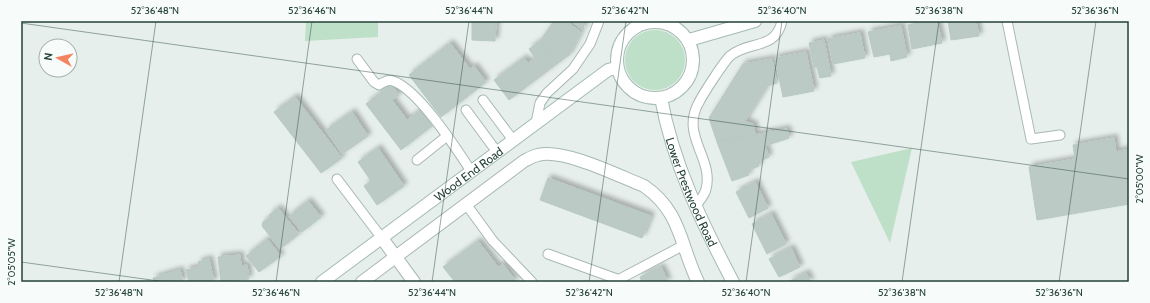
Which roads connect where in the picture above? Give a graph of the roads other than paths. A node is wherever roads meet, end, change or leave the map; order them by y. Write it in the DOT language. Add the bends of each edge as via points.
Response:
graph roads {
  1 [pos="599,21"];
  2 [pos="755,21"];
  3 [pos="782,21"];
  4 [pos="1007,21"];
  5 [pos="638,22"];
  6 [pos="689,40"];
  7 [pos="357,59"];
  8 [pos="616,68"];
  9 [pos="661,98"];
  10 [pos="483,100"];
  11 [pos="466,110"];
  12 [pos="536,123"];
  13 [pos="1060,135"];
  14 [pos="447,136"];
  15 [pos="513,140"];
  16 [pos="496,152"];
  17 [pos="417,160"];
  18 [pos="471,171"];
  19 [pos="337,179"];
  20 [pos="466,204"];
  21 [pos="695,207"];
  22 [pos="381,237"];
  23 [pos="684,245"];
  24 [pos="548,254"];
  25 [pos="396,257"];
  26 [pos="616,281"];
  27 [pos="322,282"];
  28 [pos="362,282"];
  29 [pos="414,282"];
  30 [pos="532,282"];
  31 [pos="698,282"];
  32 [pos="733,282"];
  1 -- 12 [label="lane" via="590,44 572,69 540,103"];
  2 -- 6 [label="street"];
  3 -- 21 [label="lane" via="780,30 774,38 763,44 739,50 729,57 698,104 692,119 693,134 708,181 706,191"];
  4 -- 13 [label="lane" via="1031,139"];
  5 -- 6 [label="street" via="663,22 674,26"];
  5 -- 8 [label="street" via="623,39 618,50"];
  6 -- 9 [label="street" via="694,64 691,75 676,93"];
  7 -- 14 [label="lane" via="374,82 379,85 387,80 393,80 406,89 423,105"];
  8 -- 9 [label="street" via="621,79 634,93 644,97"];
  8 -- 12 [label="street, Wood End Road" via="608,70"];
  9 -- 21 [label="street, Lower Prestwood Road" via="673,149"];
  10 -- 15 [label="lane"];
  11 -- 16 [label="lane"];
  12 -- 15 [label="street, Wood End Road"];
  14 -- 17 [label="lane"];
  14 -- 18 [label="lane"];
  15 -- 16 [label="street, Wood End Road"];
  16 -- 18 [label="street, Wood End Road"];
  18 -- 22 [label="street, Wood End Road"];
  19 -- 22 [label="lane"];
  20 -- 23 [label="street" via="524,161 538,155 554,154 569,157 644,186 654,193 673,216"];
  20 -- 25 [label="street"];
  20 -- 30 [label="lane" via="492,241"];
  21 -- 32 [label="street, Lower Prestwood Road"];
  22 -- 25 [label="street"];
  22 -- 27 [label="street, Wood End Road"];
  23 -- 26 [label="lane"];
  23 -- 31 [label="street"];
  24 -- 26 [label="lane"];
  25 -- 28 [label="street"];
  25 -- 29 [label="street"];
}
